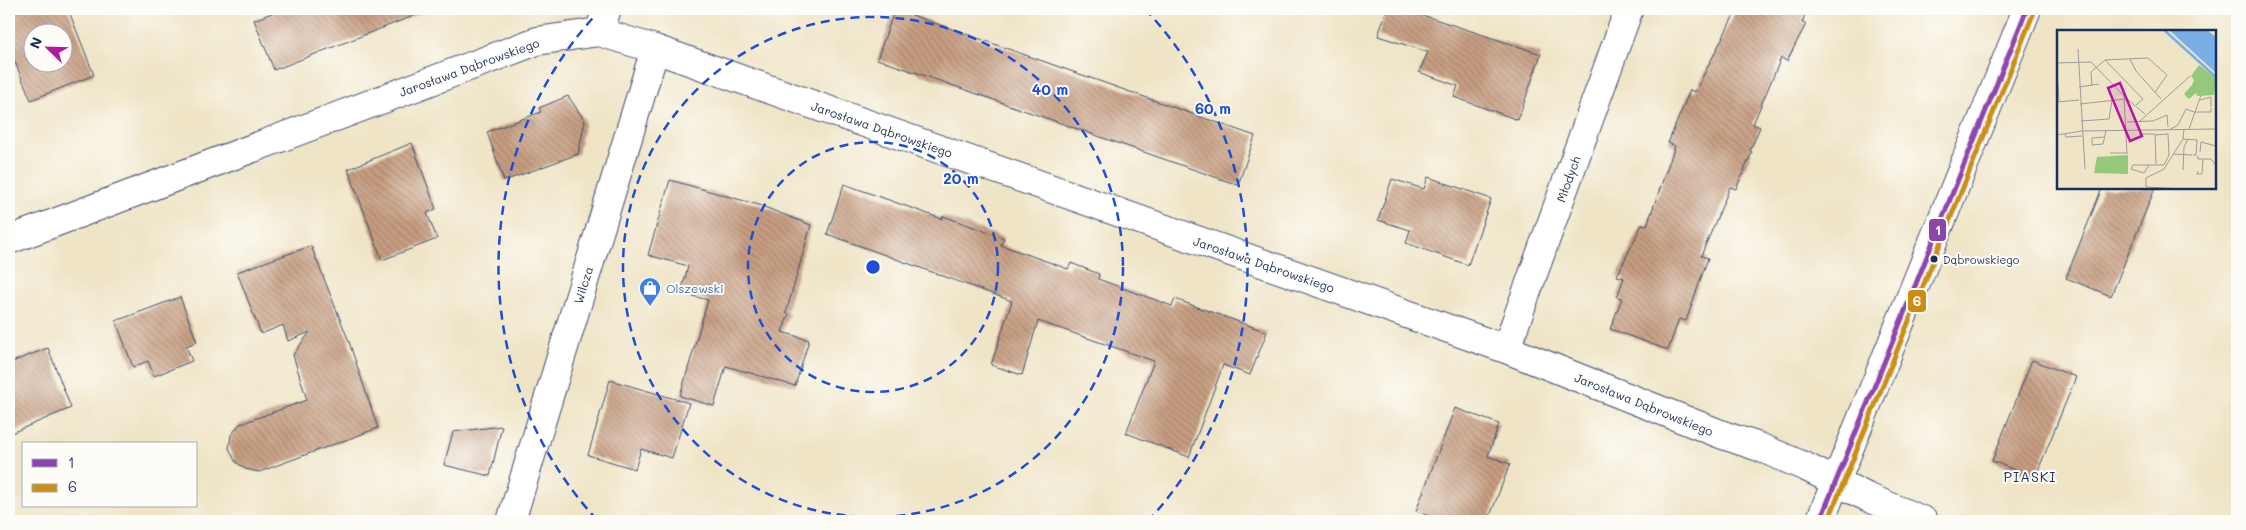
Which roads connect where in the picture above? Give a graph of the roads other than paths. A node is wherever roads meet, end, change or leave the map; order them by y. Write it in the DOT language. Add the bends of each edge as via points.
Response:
graph roads {
  1 [pos="1629,9"];
  2 [pos="2027,9"];
  3 [pos="603,20"];
  4 [pos="655,49"];
  5 [pos="9,240"];
  6 [pos="1506,349"];
  7 [pos="1835,481"];
  8 [pos="511,521"];
  9 [pos="1820,521"];
  10 [pos="1924,521"];
  1 -- 6 [label="street, Młodych"];
  2 -- 7 [label="street"];
  3 -- 4 [label="street, Jarosława Dąbrowskiego"];
  3 -- 5 [label="street, Jarosława Dąbrowskiego" via="537,41"];
  4 -- 6 [label="street, Jarosława Dąbrowskiego"];
  4 -- 8 [label="street, Wilcza"];
  6 -- 7 [label="street, Jarosława Dąbrowskiego" via="1759,447"];
  7 -- 9 [label="street"];
  7 -- 10 [label="street, Jarosława Dąbrowskiego"];
}
